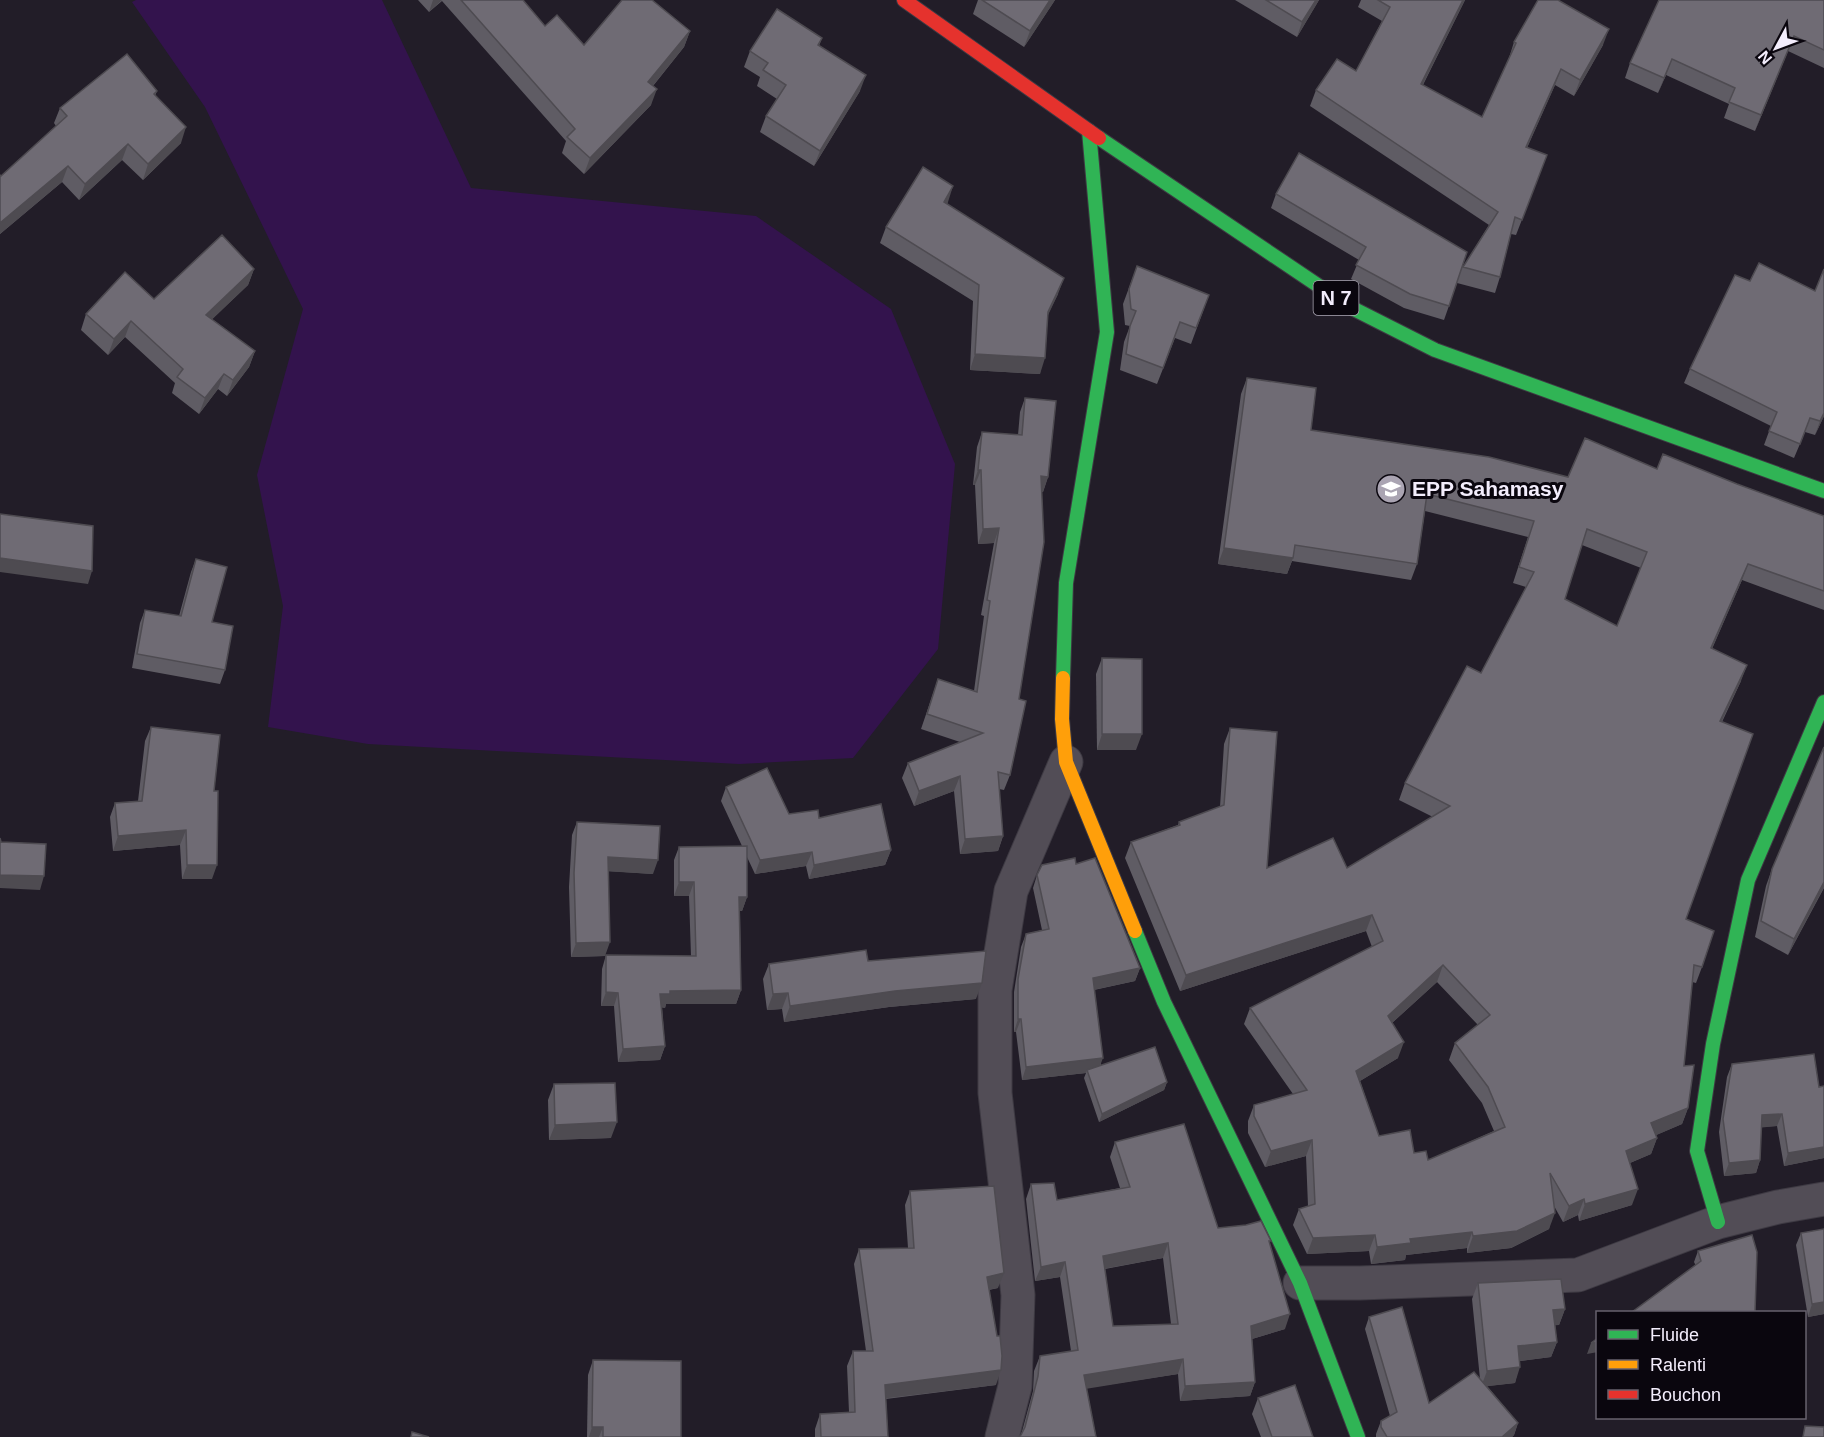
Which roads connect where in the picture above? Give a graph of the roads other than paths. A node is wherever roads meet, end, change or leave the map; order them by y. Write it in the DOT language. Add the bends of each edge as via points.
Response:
graph roads {
  1 [pos="904,0"];
  2 [pos="1089,131"];
  3 [pos="1824,491"];
  4 [pos="1824,702"];
  5 [pos="1066,762"];
  6 [pos="1824,1199"];
  7 [pos="1718,1222"];
  8 [pos="1300,1282"];
  9 [pos="1002,1437"];
  10 [pos="1358,1437"];
  1 -- 2 [label="street, N 7"];
  2 -- 3 [label="street, N 7" via="1350,307 1435,350"];
  2 -- 5 [label="street" via="1107,332 1066,583 1062,719"];
  4 -- 7 [label="street" via="1749,880 1716,1033 1697,1150"];
  5 -- 8 [label="street" via="1164,1002"];
  5 -- 9 [label="street" via="1011,891 995,990 995,1093 1018,1294 1015,1386"];
  6 -- 7 [label="street"];
  7 -- 8 [label="street" via="1578,1275"];
  8 -- 10 [label="street"];
}
